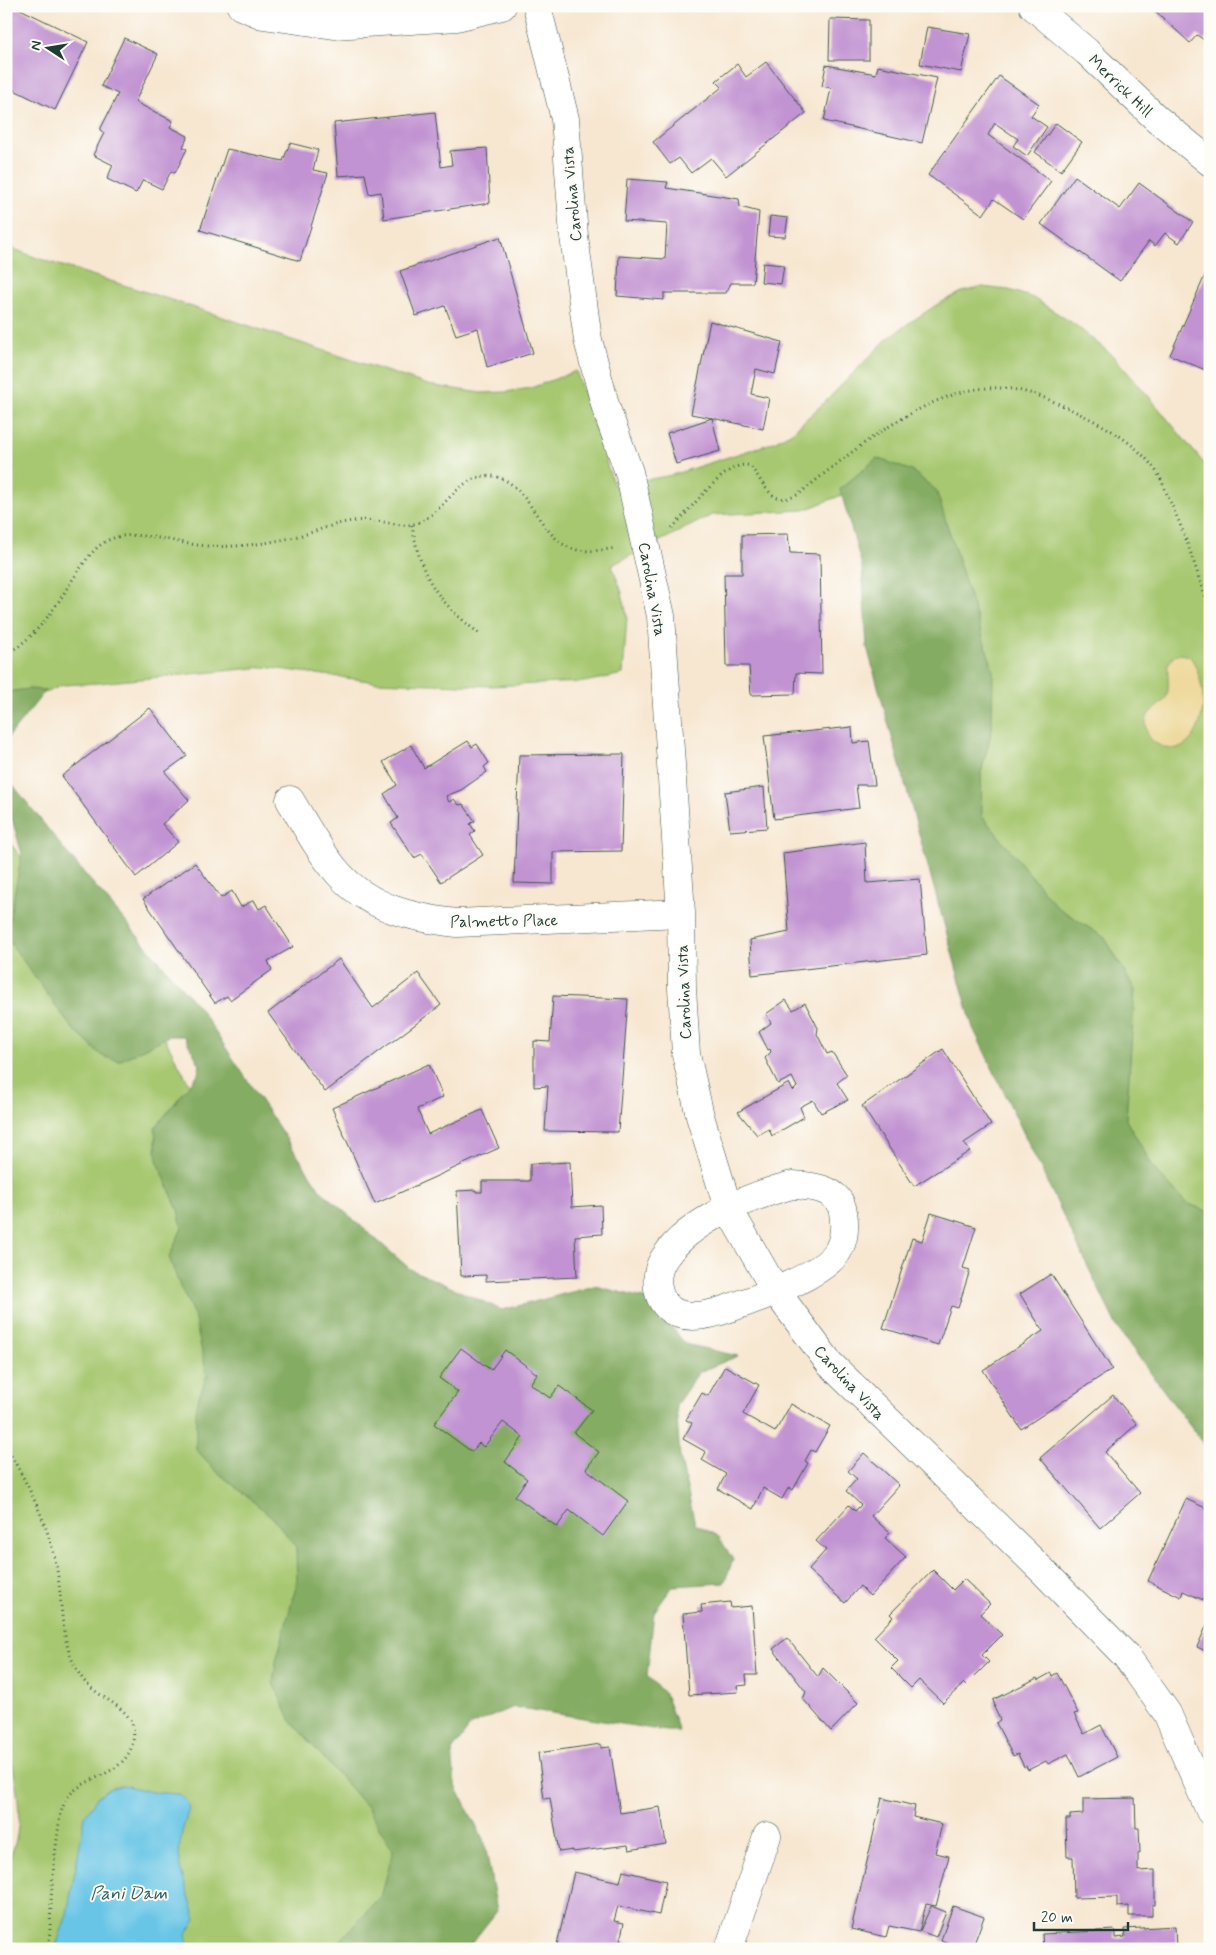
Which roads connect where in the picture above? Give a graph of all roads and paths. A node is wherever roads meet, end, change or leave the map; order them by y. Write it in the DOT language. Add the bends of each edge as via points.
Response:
graph roads {
  1 [pos="241,6"];
  2 [pos="502,6"];
  3 [pos="537,6"];
  4 [pos="1033,6"];
  5 [pos="457,12"];
  6 [pos="1210,162"];
  7 [pos="412,525"];
  8 [pos="646,542"];
  9 [pos="1210,613"];
  10 [pos="481,635"];
  11 [pos="6,654"];
  12 [pos="290,800"];
  13 [pos="681,913"];
  14 [pos="728,1208"];
  15 [pos="776,1290"];
  16 [pos="6,1447"];
  17 [pos="1210,1811"];
  18 [pos="767,1836"];
  19 [pos="48,1949"];
  20 [pos="729,1949"];
  1 -- 5 [label="street" via="263,15 334,25"];
  2 -- 5 [label="street"];
  3 -- 8 [label="street, Carolina Vista" via="565,120 574,236 588,340 606,408 629,472"];
  4 -- 6 [label="street, Merrick Hill" via="1156,118"];
  7 -- 8 [label="path" via="430,516 461,486 493,476 509,483 546,529 572,548 604,550"];
  7 -- 10 [label="path" via="418,556 434,590 457,616"];
  7 -- 11 [label="path" via="354,521 270,542 219,546 138,536 112,538 86,559 37,630"];
  8 -- 9 [label="path" via="665,534 684,518 722,475 736,467 750,466 773,496 790,499 851,453 908,416 968,391 1004,388 1037,395 1064,406 1113,432 1143,454 1158,473 1180,521"];
  8 -- 13 [label="street, Carolina Vista" via="661,616"];
  12 -- 13 [label="street, Palmetto Place" via="339,874 363,896 392,910 424,919 457,923"];
  13 -- 14 [label="street, Carolina Vista" via="686,1054 700,1116"];
  14 -- 15 [label="street, Carolina Vista"];
  14 -- 15 [label="street" via="792,1184 818,1187 842,1202 845,1229 839,1250 818,1270"];
  14 -- 15 [label="street" via="679,1240 664,1257 657,1288 662,1299 673,1311 689,1316 713,1314"];
  15 -- 17 [label="street, Carolina Vista" via="830,1364 1127,1657 1167,1713"];
  16 -- 19 [label="path" via="30,1490 48,1537 56,1566 66,1647 72,1661 92,1690 124,1710 133,1723 134,1732 124,1762 72,1794 63,1807"];
  18 -- 20 [label="street"];
}
